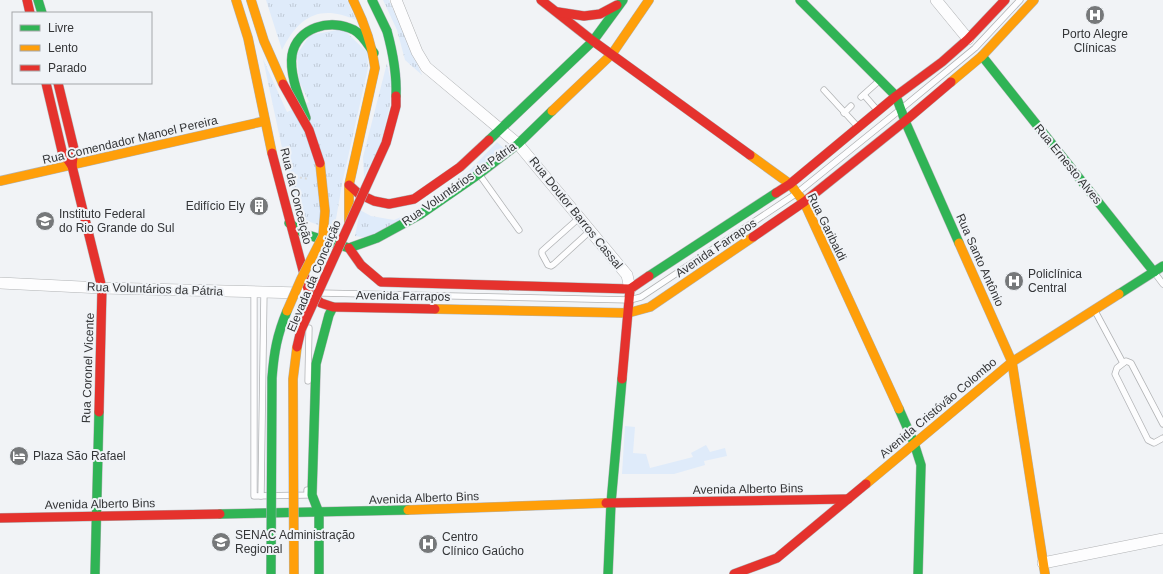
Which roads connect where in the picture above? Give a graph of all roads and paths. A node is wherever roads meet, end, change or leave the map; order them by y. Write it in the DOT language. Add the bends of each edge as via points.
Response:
graph roads {
  1 [pos="27,0"];
  2 [pos="38,0"];
  3 [pos="236,0"];
  4 [pos="251,0"];
  5 [pos="354,0"];
  6 [pos="372,0"];
  7 [pos="396,0"];
  8 [pos="541,0"];
  9 [pos="649,0"];
  10 [pos="800,0"];
  11 [pos="936,0"];
  12 [pos="1005,0"];
  13 [pos="1020,0"];
  14 [pos="1034,0"];
  15 [pos="622,2"];
  16 [pos="555,11"];
  17 [pos="30,12"];
  18 [pos="42,12"];
  19 [pos="593,41"];
  20 [pos="972,44"];
  21 [pos="374,53"];
  22 [pos="592,53"];
  23 [pos="612,54"];
  24 [pos="982,56"];
  25 [pos="581,70"];
  26 [pos="956,78"];
  27 [pos="880,80"];
  28 [pos="46,84"];
  29 [pos="58,84"];
  30 [pos="824,90"];
  31 [pos="896,96"];
  32 [pos="851,106"];
  33 [pos="901,109"];
  34 [pos="878,111"];
  35 [pos="844,112"];
  36 [pos="550,113"];
  37 [pos="265,121"];
  38 [pos="905,121"];
  39 [pos="501,128"];
  40 [pos="858,128"];
  41 [pos="309,130"];
  42 [pos="518,144"];
  43 [pos="72,166"];
  44 [pos="479,174"];
  45 [pos="0,181"];
  46 [pos="790,184"];
  47 [pos="349,185"];
  48 [pos="796,193"];
  49 [pos="804,202"];
  50 [pos="579,218"];
  51 [pos="289,223"];
  52 [pos="519,230"];
  53 [pos="590,231"];
  54 [pos="349,248"];
  55 [pos="1163,266"];
  56 [pos="1154,272"];
  57 [pos="381,282"];
  58 [pos="0,283"];
  59 [pos="1163,284"];
  60 [pos="102,288"];
  61 [pos="630,289"];
  62 [pos="259,292"];
  63 [pos="309,293"];
  64 [pos="398,296"];
  65 [pos="630,300"];
  66 [pos="333,307"];
  67 [pos="1094,310"];
  68 [pos="628,313"];
  69 [pos="1012,362"];
  70 [pos="1123,363"];
  71 [pos="308,386"];
  72 [pos="1163,424"];
  73 [pos="308,433"];
  74 [pos="1163,438"];
  75 [pos="914,443"];
  76 [pos="261,496"];
  77 [pos="848,499"];
  78 [pos="611,503"];
  79 [pos="319,513"];
  80 [pos="96,516"];
  81 [pos="0,518"];
  82 [pos="1163,539"];
  83 [pos="1044,569"];
  84 [pos="95,574"];
  85 [pos="271,574"];
  86 [pos="294,574"];
  87 [pos="319,574"];
  88 [pos="608,574"];
  89 [pos="734,574"];
  90 [pos="918,574"];
  1 -- 17 [label="main road"];
  2 -- 18 [label="main road"];
  3 -- 37 [label="main road, Rua da Conceição" via="248,38"];
  4 -- 41 [label="main road, Elevada da Conceição, bridge" via="264,41 283,84"];
  5 -- 21 [label="main road" via="366,26"];
  6 -- 86 [label="main road, Elevada da Conceição, bridge" via="387,31 394,56 396,106 386,143 301,330 295,354"];
  7 -- 39 [label="street, Rua Doutor Barros Cassal" via="417,52 426,67"];
  8 -- 16 [label="main road, Rua Garibaldi"];
  9 -- 23 [label="main road, Rua Voluntários da Pátria"];
  10 -- 27 [label="main road, Rua Santo Antônio"];
  11 -- 20 [label="street"];
  12 -- 20 [label="main road, Avenida Farrapos"];
  13 -- 20 [label="lane"];
  14 -- 24 [label="main road, Avenida Farrapos"];
  15 -- 16 [label="main road" via="600,14 584,16"];
  15 -- 19 [label="main road, Rua Voluntários da Pátria"];
  16 -- 19 [label="main road, Rua Garibaldi"];
  19 -- 22 [label="main road"];
  19 -- 23 [label="main road, Rua Garibaldi"];
  19 -- 39 [label="main road, Rua Voluntários da Pátria"];
  20 -- 26 [label="lane"];
  20 -- 31 [label="main road, Avenida Farrapos" via="942,62"];
  20 -- 33 [label="lane"];
  21 -- 41 [label="main road, bridge" via="365,39 344,25 318,25 306,32 292,53 292,66"];
  21 -- 47 [label="main road" via="375,68"];
  23 -- 36 [label="main road, Rua Voluntários da Pátria"];
  23 -- 46 [label="main road, Rua Garibaldi"];
  24 -- 26 [label="main road, Avenida Farrapos"];
  24 -- 56 [label="main road, Rua Ernesto Alves"];
  25 -- 36 [label="main road" via="560,91"];
  26 -- 38 [label="main road, Avenida Farrapos"];
  27 -- 31 [label="main road, Rua Santo Antônio"];
  27 -- 34 [label="lane" via="862,96"];
  28 -- 43 [label="main road, Rua Coronel Vicente" via="62,151"];
  29 -- 43 [label="main road, Rua Coronel Vicente" via="74,149"];
  30 -- 35 [label="lane"];
  31 -- 33 [label="main road, Rua Santo Antônio"];
  31 -- 34 [label="main road, Avenida Farrapos"];
  32 -- 35 [label="lane"];
  33 -- 38 [label="main road, Rua Santo Antônio"];
  33 -- 48 [label="lane"];
  34 -- 40 [label="main road, Avenida Farrapos"];
  35 -- 40 [label="lane"];
  36 -- 42 [label="main road, Rua Voluntários da Pátria"];
  37 -- 43 [label="main road, Rua Comendador Manoel Pereira"];
  37 -- 51 [label="main road, Rua da Conceição"];
  38 -- 49 [label="main road, Avenida Farrapos"];
  38 -- 69 [label="main road, Rua Santo Antônio"];
  39 -- 42 [label="street, Rua Doutor Barros Cassal"];
  39 -- 47 [label="main road, Rua Voluntários da Pátria" via="460,167 414,199 389,204 374,201 359,194"];
  40 -- 46 [label="main road, Avenida Farrapos"];
  41 -- 85 [label="main road, Elevada da Conceição, bridge" via="321,167 325,212 323,236 288,308 275,347 272,378"];
  42 -- 44 [label="main road, Rua Voluntários da Pátria"];
  42 -- 50 [label="street, Rua Doutor Barros Cassal"];
  43 -- 45 [label="main road, Rua Comendador Manoel Pereira"];
  43 -- 60 [label="main road, Rua Coronel Vicente"];
  44 -- 52 [label="lane"];
  44 -- 54 [label="main road, Rua Voluntários da Pátria" via="421,214 376,238"];
  46 -- 48 [label="main road, Rua Garibaldi"];
  46 -- 61 [label="main road, Avenida Farrapos"];
  47 -- 54 [label="main road"];
  48 -- 49 [label="main road, Rua Garibaldi"];
  48 -- 65 [label="lane" via="641,297"];
  49 -- 68 [label="main road, Avenida Farrapos" via="650,307"];
  49 -- 75 [label="main road, Rua Garibaldi"];
  50 -- 53 [label="street, Rua Doutor Barros Cassal"];
  50 -- 53 [label="lane" via="542,251 548,265 554,264"];
  51 -- 54 [label="main road" via="305,234"];
  51 -- 63 [label="main road, Rua da Conceição"];
  53 -- 61 [label="street, Rua Doutor Barros Cassal" via="627,275"];
  54 -- 57 [label="main road, Avenida Farrapos" via="361,265"];
  55 -- 56 [label="main road, Avenida Cristóvão Colombo"];
  56 -- 59 [label="lane"];
  56 -- 67 [label="main road, Avenida Cristóvão Colombo"];
  57 -- 61 [label="main road, Avenida Farrapos"];
  57 -- 64 [label="lane"];
  58 -- 60 [label="street, Rua Voluntários da Pátria"];
  60 -- 62 [label="street, Rua Voluntários da Pátria"];
  60 -- 80 [label="main road, Rua Coronel Vicente"];
  61 -- 65 [label="main road, Rua Doutor Barros Cassal"];
  62 -- 63 [label="street, Rua Voluntários da Pátria"];
  62 -- 76 [label="lane"];
  62 -- 76 [label="lane" via="254,496"];
  63 -- 64 [label="lane"];
  63 -- 66 [label="main road" via="321,303"];
  63 -- 71 [label="lane"];
  64 -- 65 [label="lane"];
  65 -- 68 [label="main road, Rua Doutor Barros Cassal"];
  66 -- 68 [label="main road, Avenida Farrapos"];
  66 -- 79 [label="main road" via="316,364 312,495"];
  67 -- 69 [label="main road, Avenida Cristóvão Colombo"];
  67 -- 70 [label="lane"];
  68 -- 78 [label="main road, Rua Doutor Barros Cassal"];
  69 -- 75 [label="main road, Avenida Cristóvão Colombo"];
  69 -- 83 [label="main road, Rua Santo Antônio"];
  70 -- 72 [label="lane" via="1131,363"];
  70 -- 74 [label="lane" via="1115,374 1148,440 1154,443"];
  73 -- 76 [label="lane" via="307,495"];
  75 -- 77 [label="main road, Avenida Cristóvão Colombo"];
  75 -- 90 [label="main road, Rua Garibaldi" via="921,465"];
  77 -- 78 [label="main road, Avenida Alberto Bins"];
  77 -- 89 [label="main road, Avenida Cristóvão Colombo" via="777,558"];
  78 -- 79 [label="main road, Avenida Alberto Bins"];
  78 -- 88 [label="main road, Rua Doutor Barros Cassal"];
  79 -- 80 [label="main road, Avenida Alberto Bins"];
  79 -- 87 [label="main road"];
  80 -- 81 [label="main road, Avenida Alberto Bins"];
  80 -- 84 [label="main road, Rua Coronel Vicente"];
  82 -- 83 [label="street"];
}
